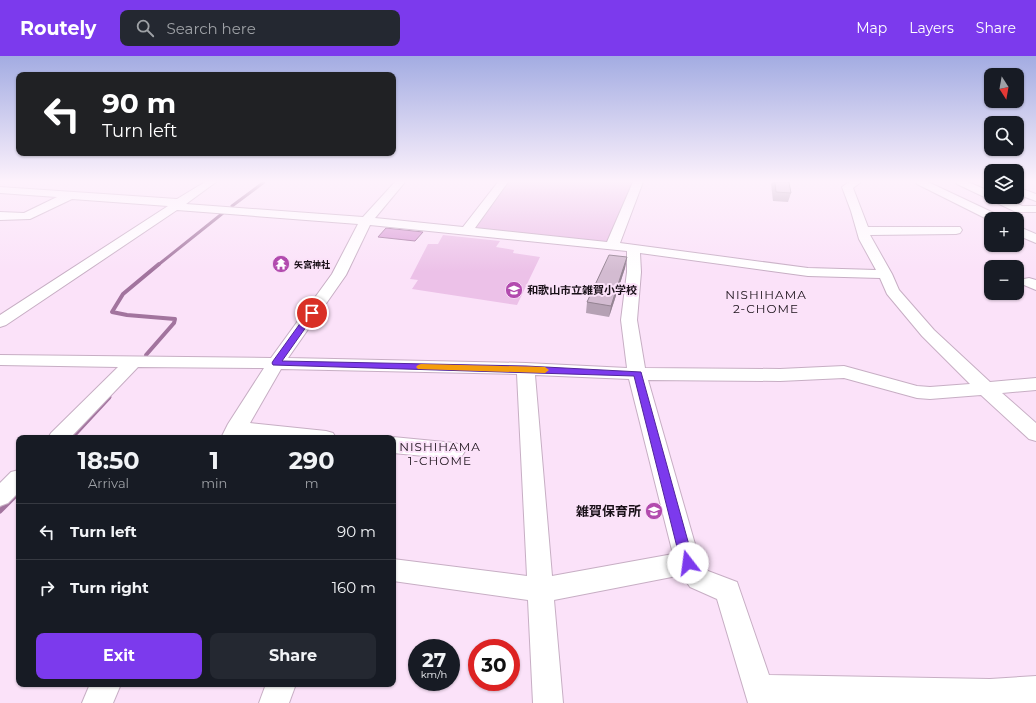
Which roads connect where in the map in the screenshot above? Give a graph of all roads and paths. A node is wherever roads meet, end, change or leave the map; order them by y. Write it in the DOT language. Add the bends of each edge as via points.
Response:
graph roads {
  1 [pos="36,212"];
  2 [pos="165,212"];
  3 [pos="261,212"];
  4 [pos="374,212"];
  5 [pos="481,212"];
  6 [pos="626,212"];
  7 [pos="856,212"];
  8 [pos="0,216"];
  9 [pos="366,221"];
  10 [pos="935,221"];
  11 [pos="861,226"];
  12 [pos="956,230"];
  13 [pos="466,232"];
  14 [pos="1024,233"];
  15 [pos="1036,239"];
  16 [pos="612,246"];
  17 [pos="633,248"];
  18 [pos="885,274"];
  19 [pos="0,322"];
  20 [pos="0,360"];
  21 [pos="132,363"];
  22 [pos="276,363"];
  23 [pos="526,369"];
  24 [pos="637,374"];
  25 [pos="1036,384"];
  26 [pos="984,388"];
  27 [pos="233,433"];
  28 [pos="1036,434"];
  29 [pos="61,435"];
  30 [pos="270,435"];
  31 [pos="396,445"];
  32 [pos="454,451"];
  33 [pos="16,481"];
  34 [pos="0,497"];
  35 [pos="688,563"];
  36 [pos="396,570"];
  37 [pos="542,590"];
  38 [pos="105,687"];
  39 [pos="280,687"];
  40 [pos="1036,691"];
  41 [pos="761,697"];
  42 [pos="97,703"];
  43 [pos="274,703"];
  44 [pos="548,703"];
  1 -- 8 [label="street" via="26,217"];
  2 -- 19 [label="street"];
  3 -- 9 [label="street"];
  4 -- 9 [label="street"];
  5 -- 13 [label="street"];
  6 -- 16 [label="street"];
  7 -- 11 [label="street"];
  9 -- 13 [label="street"];
  9 -- 22 [label="street" via="339,275"];
  10 -- 11 [label="street"];
  11 -- 12 [label="street"];
  11 -- 18 [label="street" via="865,239"];
  13 -- 16 [label="street"];
  14 -- 15 [label="street"];
  16 -- 17 [label="street"];
  17 -- 18 [label="street" via="808,272"];
  17 -- 24 [label="street" via="634,272 628,320"];
  18 -- 26 [label="street" via="892,291 928,333"];
  20 -- 21 [label="street"];
  21 -- 22 [label="street"];
  21 -- 29 [label="street"];
  22 -- 23 [label="street"];
  22 -- 27 [label="street"];
  23 -- 24 [label="street"];
  23 -- 37 [label="street"];
  24 -- 26 [label="street" via="780,375 844,372 917,392"];
  24 -- 35 [label="street"];
  25 -- 26 [label="street"];
  26 -- 28 [label="street"];
  27 -- 30 [label="street"];
  31 -- 32 [label="street"];
  33 -- 34 [label="street"];
  35 -- 37 [label="street"];
  35 -- 41 [label="street" via="699,579 728,591"];
  36 -- 37 [label="street"];
  37 -- 44 [label="street"];
  38 -- 42 [label="street"];
  39 -- 43 [label="street"];
  40 -- 41 [label="street"];
}
